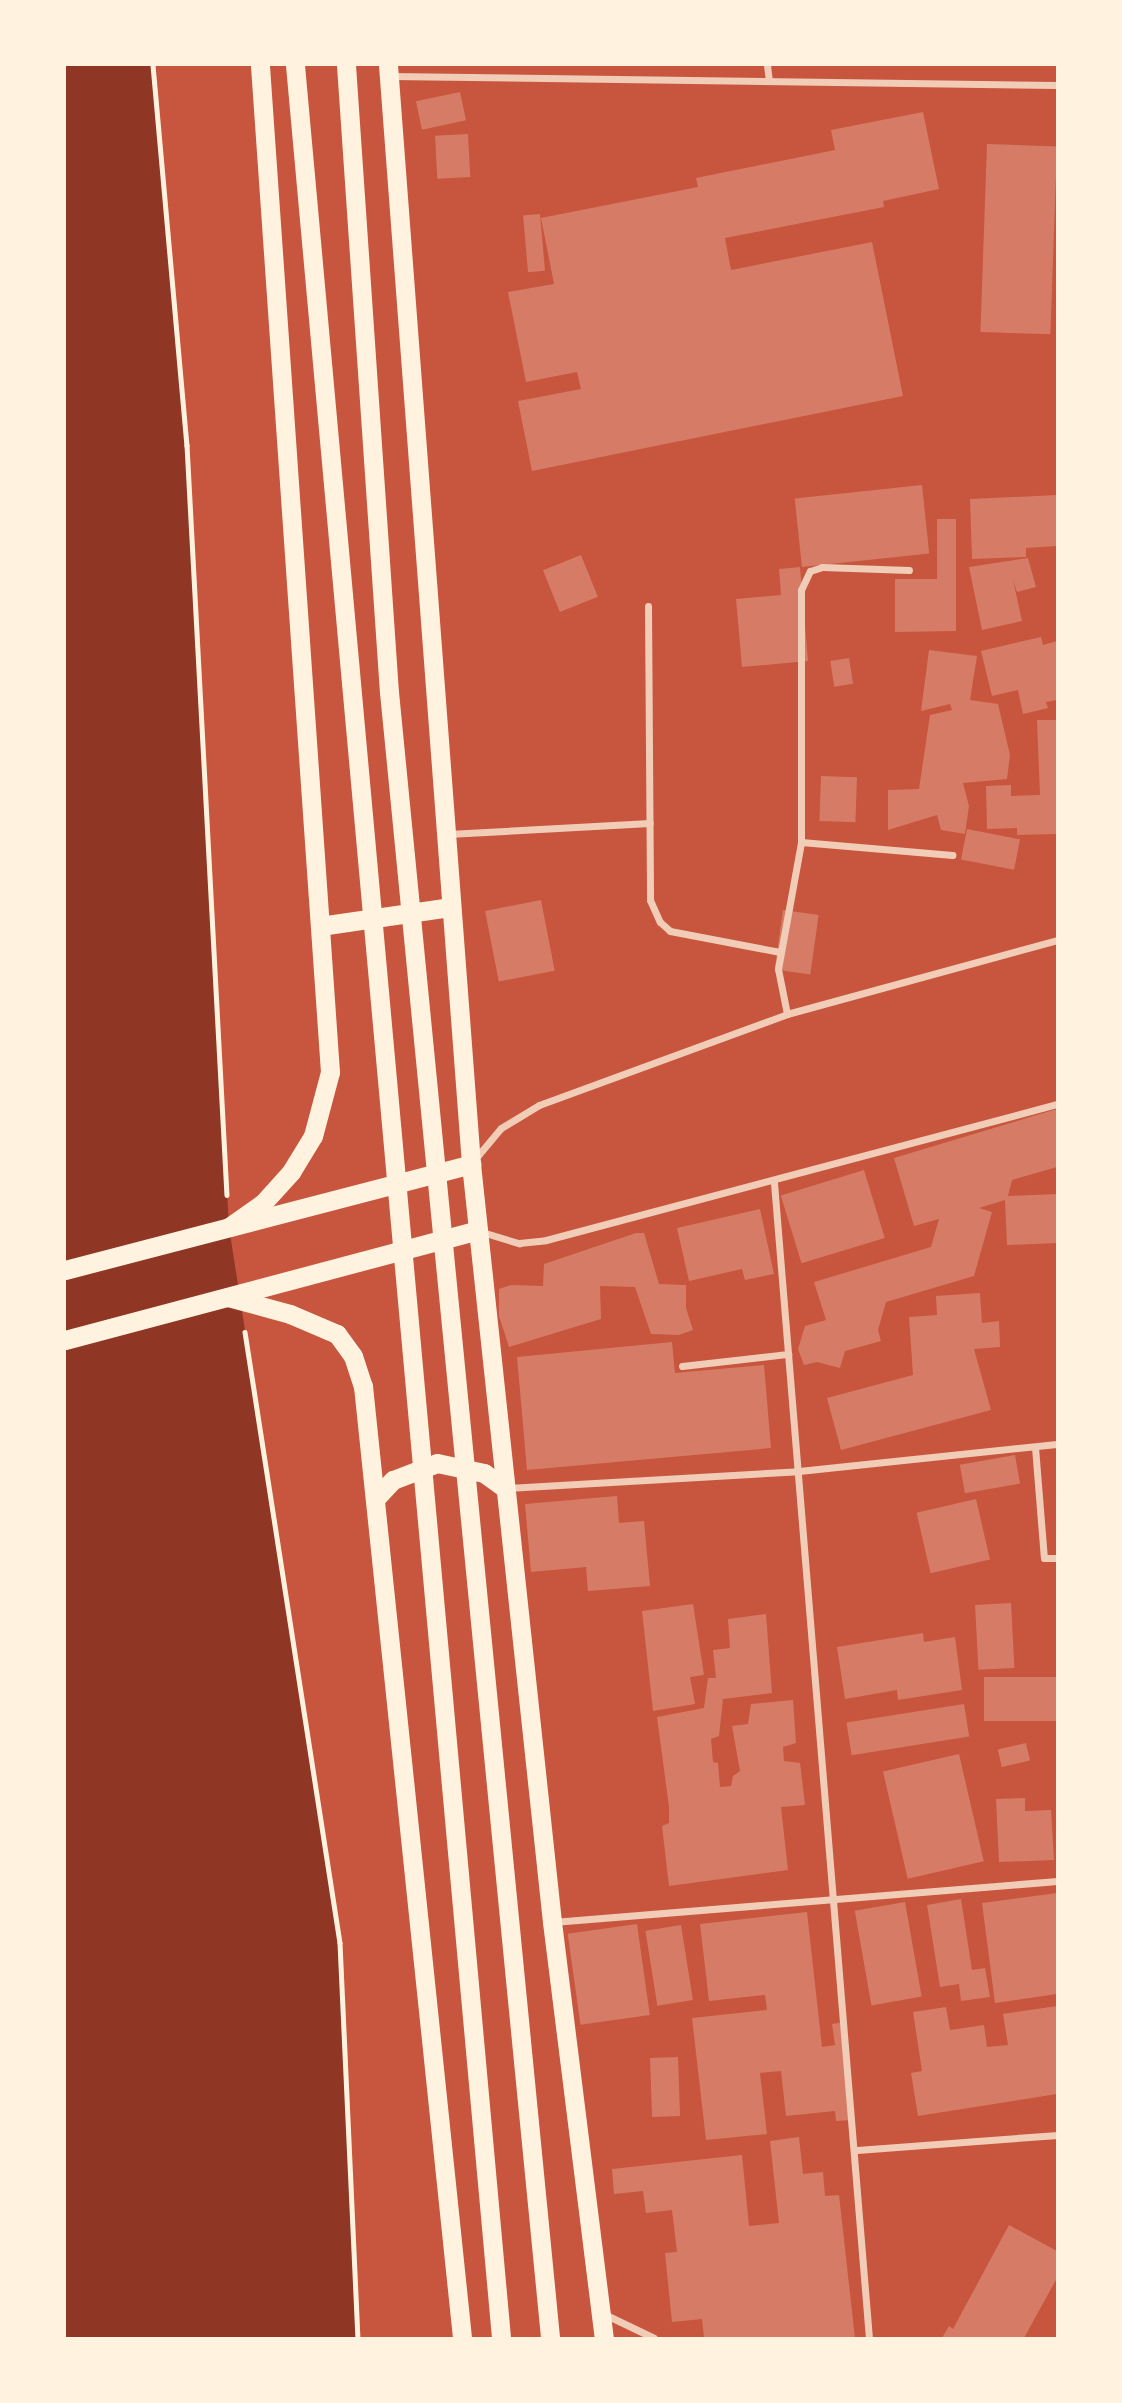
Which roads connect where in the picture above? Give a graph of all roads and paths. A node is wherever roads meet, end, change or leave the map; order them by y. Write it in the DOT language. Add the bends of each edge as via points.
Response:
graph roads {
  1 [pos="260,65"];
  2 [pos="295,65"];
  3 [pos="346,65"];
  4 [pos="767,65"];
  5 [pos="389,71"];
  6 [pos="769,81"];
  7 [pos="1057,85"];
  8 [pos="908,570"];
  9 [pos="648,606"];
  10 [pos="650,823"];
  11 [pos="444,835"];
  12 [pos="801,842"];
  13 [pos="952,855"];
  14 [pos="450,907"];
  15 [pos="320,926"];
  16 [pos="1057,940"];
  17 [pos="780,953"];
  18 [pos="787,1014"];
  19 [pos="1057,1104"];
  20 [pos="471,1164"];
  21 [pos="774,1183"];
  22 [pos="229,1227"];
  23 [pos="478,1230"];
  24 [pos="65,1270"];
  25 [pos="228,1297"];
  26 [pos="65,1340"];
  27 [pos="788,1354"];
  28 [pos="682,1366"];
  29 [pos="1057,1444"];
  30 [pos="1035,1447"];
  31 [pos="799,1471"];
  32 [pos="503,1487"];
  33 [pos="376,1498"];
  34 [pos="1057,1558"];
  35 [pos="1057,1881"];
  36 [pos="835,1899"];
  37 [pos="552,1922"];
  38 [pos="1057,2135"];
  39 [pos="857,2150"];
  40 [pos="601,2312"];
  41 [pos="462,2338"];
  42 [pos="501,2338"];
  43 [pos="550,2338"];
  44 [pos="604,2338"];
  45 [pos="654,2338"];
  46 [pos="869,2338"];
  1 -- 15 [label="highway"];
  2 -- 42 [label="highway"];
  3 -- 43 [label="highway" via="391,706"];
  4 -- 6 [label="street"];
  5 -- 6 [label="street"];
  5 -- 11 [label="highway"];
  6 -- 7 [label="street"];
  8 -- 12 [label="street" via="822,567 805,579 801,590"];
  9 -- 10 [label="street"];
  10 -- 11 [label="street"];
  10 -- 17 [label="street" via="650,900 660,922 670,931"];
  11 -- 14 [label="highway"];
  12 -- 13 [label="street"];
  12 -- 17 [label="street"];
  14 -- 15 [label="highway"];
  14 -- 20 [label="highway"];
  15 -- 22 [label="highway" via="330,1072 321,1116 302,1155 278,1188"];
  16 -- 18 [label="street"];
  17 -- 18 [label="street" via="778,981"];
  18 -- 20 [label="street" via="539,1105 501,1128"];
  19 -- 21 [label="street"];
  20 -- 22 [label="highway"];
  20 -- 23 [label="highway"];
  21 -- 23 [label="street" via="547,1240 519,1243"];
  21 -- 27 [label="street"];
  22 -- 24 [label="highway"];
  23 -- 25 [label="highway"];
  23 -- 32 [label="highway"];
  25 -- 26 [label="highway"];
  25 -- 33 [label="highway" via="290,1314 337,1334 353,1356 363,1386"];
  27 -- 28 [label="street"];
  27 -- 31 [label="street"];
  29 -- 30 [label="street"];
  30 -- 31 [label="street"];
  30 -- 34 [label="street" via="1044,1558"];
  31 -- 32 [label="street" via="531,1490"];
  31 -- 36 [label="street"];
  32 -- 33 [label="highway" via="484,1473 437,1463 393,1480"];
  32 -- 37 [label="highway"];
  33 -- 41 [label="highway"];
  35 -- 36 [label="street"];
  36 -- 37 [label="street"];
  36 -- 39 [label="street"];
  37 -- 40 [label="highway"];
  38 -- 39 [label="street"];
  39 -- 46 [label="street"];
  40 -- 44 [label="highway"];
  40 -- 45 [label="street"];
}
